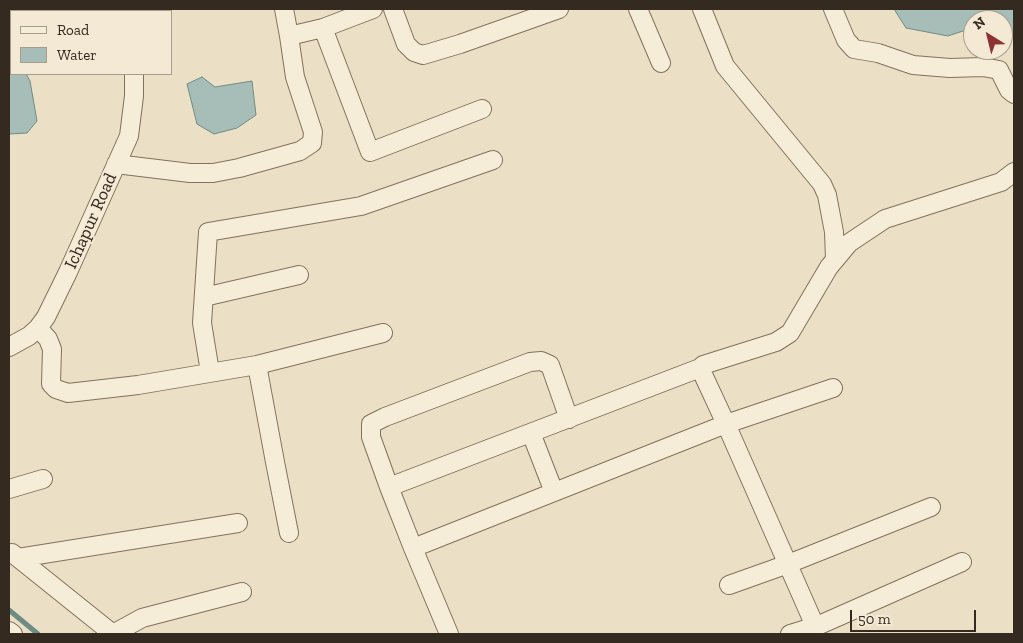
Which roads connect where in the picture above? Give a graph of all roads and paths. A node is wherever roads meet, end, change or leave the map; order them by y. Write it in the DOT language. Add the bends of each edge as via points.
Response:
graph roads {
  1 [pos="284,9"];
  2 [pos="373,9"];
  3 [pos="393,9"];
  4 [pos="559,9"];
  5 [pos="638,9"];
  6 [pos="702,9"];
  7 [pos="833,9"];
  8 [pos="322,28"];
  9 [pos="289,36"];
  10 [pos="662,63"];
  11 [pos="134,75"];
  12 [pos="1014,94"];
  13 [pos="482,109"];
  14 [pos="493,160"];
  15 [pos="116,164"];
  16 [pos="1014,172"];
  17 [pos="835,260"];
  18 [pos="300,275"];
  19 [pos="204,297"];
  20 [pos="38,328"];
  21 [pos="383,333"];
  22 [pos="9,347"];
  23 [pos="257,365"];
  24 [pos="700,368"];
  25 [pos="210,372"];
  26 [pos="833,388"];
  27 [pos="570,418"];
  28 [pos="726,424"];
  29 [pos="531,433"];
  30 [pos="43,479"];
  31 [pos="389,487"];
  32 [pos="9,489"];
  33 [pos="554,492"];
  34 [pos="931,507"];
  35 [pos="238,523"];
  36 [pos="290,533"];
  37 [pos="412,548"];
  38 [pos="13,554"];
  39 [pos="962,562"];
  40 [pos="788,564"];
  41 [pos="729,585"];
  42 [pos="242,592"];
  43 [pos="816,626"];
  44 [pos="9,631"];
  45 [pos="13,634"];
  46 [pos="113,634"];
  47 [pos="449,634"];
  48 [pos="790,634"];
  1 -- 9 [label="street"];
  2 -- 8 [label="street"];
  3 -- 4 [label="street" via="406,44 423,55"];
  5 -- 10 [label="street"];
  6 -- 17 [label="street" via="725,66 822,184 834,232"];
  7 -- 12 [label="street" via="846,40 854,49 878,52 913,65 999,70"];
  8 -- 9 [label="street"];
  8 -- 13 [label="street" via="370,152"];
  9 -- 15 [label="street" via="295,77 313,132 312,143 300,151 213,172 190,173"];
  11 -- 15 [label="street, Ichapur Road" via="129,136"];
  14 -- 19 [label="street" via="361,206 208,232"];
  15 -- 20 [label="street, Ichapur Road" via="68,272"];
  16 -- 17 [label="street" via="1002,182 885,219 849,243"];
  17 -- 24 [label="street" via="790,333 776,342"];
  18 -- 19 [label="street"];
  19 -- 25 [label="street" via="202,323"];
  20 -- 22 [label="street, Ichapur Road"];
  20 -- 25 [label="street" via="52,349 51,384 56,389 68,392 138,385"];
  21 -- 23 [label="street"];
  23 -- 25 [label="street"];
  23 -- 36 [label="street"];
  24 -- 27 [label="street"];
  24 -- 28 [label="street"];
  26 -- 28 [label="street"];
  27 -- 29 [label="street"];
  27 -- 31 [label="street" via="550,365 541,361 521,365 371,424 371,436"];
  28 -- 33 [label="street"];
  28 -- 40 [label="street"];
  29 -- 31 [label="street"];
  29 -- 33 [label="street"];
  30 -- 32 [label="street"];
  31 -- 37 [label="street"];
  33 -- 37 [label="street"];
  34 -- 40 [label="street"];
  35 -- 38 [label="street"];
  37 -- 47 [label="street"];
  38 -- 46 [label="street"];
  39 -- 43 [label="street"];
  40 -- 41 [label="street"];
  40 -- 43 [label="street"];
  42 -- 46 [label="street" via="142,618"];
  43 -- 48 [label="street"];
  44 -- 45 [label="street"];
}
